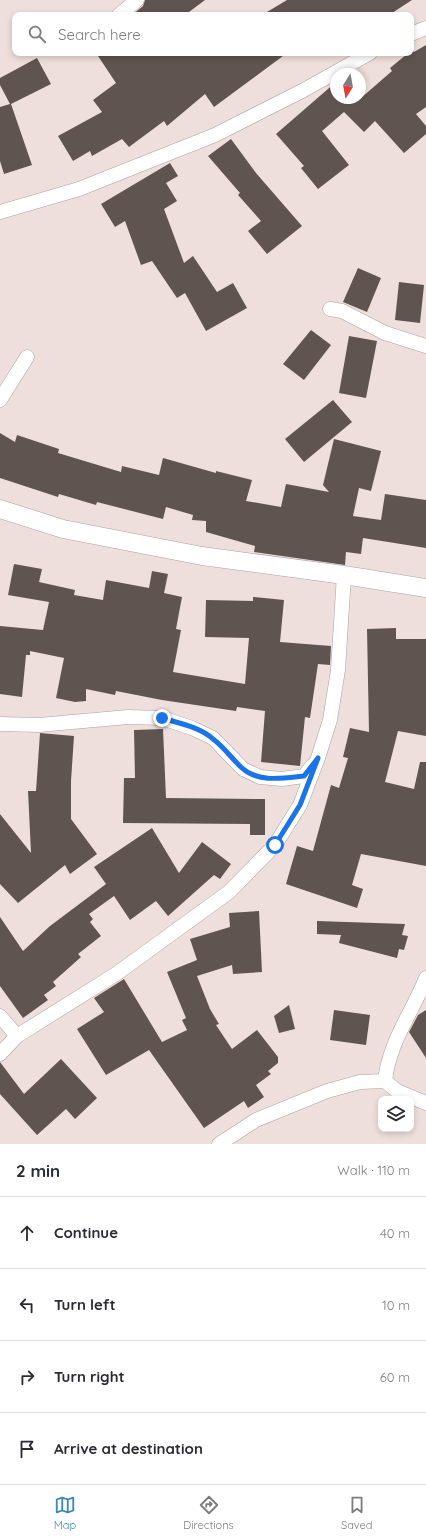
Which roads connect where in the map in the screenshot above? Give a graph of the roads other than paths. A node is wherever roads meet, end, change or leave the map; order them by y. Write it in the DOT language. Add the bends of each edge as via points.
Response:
graph roads {
  1 [pos="137,0"];
  2 [pos="123,12"];
  3 [pos="426,28"];
  4 [pos="414,33"];
  5 [pos="365,56"];
  6 [pos="0,212"];
  7 [pos="330,309"];
  8 [pos="426,346"];
  9 [pos="27,357"];
  10 [pos="0,400"];
  11 [pos="0,509"];
  12 [pos="344,575"];
  13 [pos="426,588"];
  14 [pos="0,724"];
  15 [pos="318,758"];
  16 [pos="426,978"];
  17 [pos="0,1016"];
  18 [pos="17,1036"];
  19 [pos="0,1054"];
  20 [pos="385,1081"];
  21 [pos="426,1103"];
  22 [pos="219,1144"];
  1 -- 2 [label="street"];
  3 -- 4 [label="street"];
  5 -- 6 [label="street" via="215,135 78,189"];
  7 -- 8 [label="street" via="342,311 385,333"];
  9 -- 10 [label="street"];
  11 -- 12 [label="street" via="63,529 202,556"];
  12 -- 13 [label="street"];
  12 -- 15 [label="street" via="338,670 330,720"];
  14 -- 15 [label="street" via="39,725 128,717 162,718 213,738 243,769 260,777 304,776"];
  15 -- 18 [label="street" via="300,805 275,845 229,892 116,974"];
  16 -- 20 [label="street" via="393,1044"];
  17 -- 18 [label="street"];
  18 -- 19 [label="street"];
  20 -- 21 [label="street" via="397,1090"];
  20 -- 22 [label="street" via="360,1082 327,1091 256,1120"];
}
